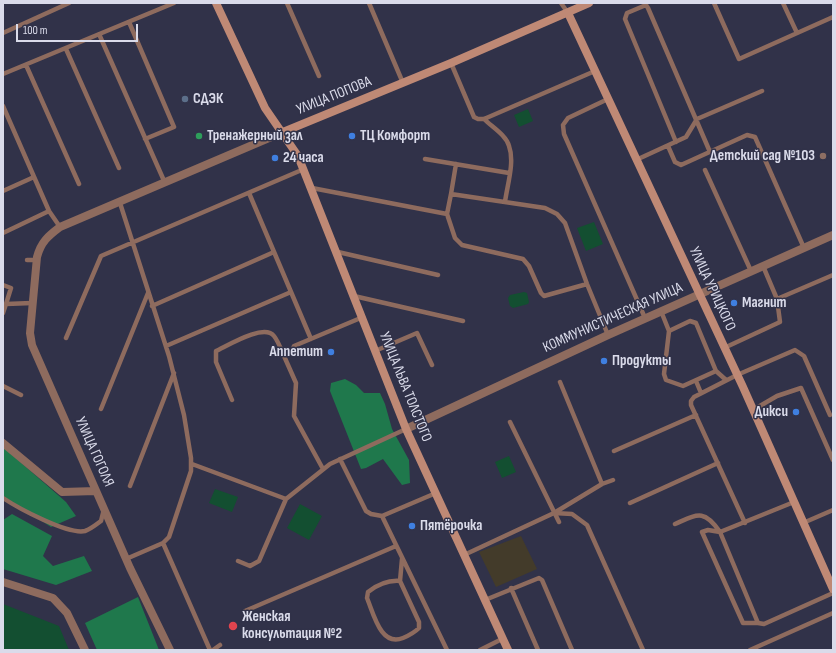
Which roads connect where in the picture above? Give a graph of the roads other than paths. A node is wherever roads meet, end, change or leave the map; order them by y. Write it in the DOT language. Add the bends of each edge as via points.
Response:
graph roads {
  1 [pos="69,3"];
  2 [pos="174,3"];
  3 [pos="216,3"];
  4 [pos="288,3"];
  5 [pos="369,3"];
  6 [pos="561,3"];
  7 [pos="589,3"];
  8 [pos="714,3"];
  9 [pos="783,3"];
  10 [pos="568,13"];
  11 [pos="833,17"];
  12 [pos="129,22"];
  13 [pos="3,33"];
  14 [pos="797,33"];
  15 [pos="99,34"];
  16 [pos="66,49"];
  17 [pos="451,63"];
  18 [pos="26,65"];
  19 [pos="595,71"];
  20 [pos="3,74"];
  21 [pos="319,76"];
  22 [pos="403,83"];
  23 [pos="762,91"];
  24 [pos="608,99"];
  25 [pos="3,106"];
  26 [pos="484,119"];
  27 [pos="697,119"];
  28 [pos="283,132"];
  29 [pos="145,139"];
  30 [pos="676,142"];
  31 [pos="668,146"];
  32 [pos="710,152"];
  33 [pos="425,159"];
  34 [pos="636,160"];
  35 [pos="456,164"];
  36 [pos="119,168"];
  37 [pos="304,169"];
  38 [pos="705,170"];
  39 [pos="509,173"];
  40 [pos="34,177"];
  41 [pos="165,183"];
  42 [pos="79,184"];
  43 [pos="312,188"];
  44 [pos="3,192"];
  45 [pos="249,192"];
  46 [pos="451,194"];
  47 [pos="505,202"];
  48 [pos="120,203"];
  49 [pos="49,211"];
  50 [pos="448,214"];
  51 [pos="60,227"];
  52 [pos="3,233"];
  53 [pos="833,235"];
  54 [pos="133,242"];
  55 [pos="804,248"];
  56 [pos="274,252"];
  57 [pos="338,252"];
  58 [pos="36,259"];
  59 [pos="27,260"];
  60 [pos="763,266"];
  61 [pos="751,271"];
  62 [pos="438,275"];
  63 [pos="833,275"];
  64 [pos="586,284"];
  65 [pos="3,285"];
  66 [pos="291,292"];
  67 [pos="148,293"];
  68 [pos="699,295"];
  69 [pos="354,296"];
  70 [pos="777,299"];
  71 [pos="32,303"];
  72 [pos="6,304"];
  73 [pos="152,306"];
  74 [pos="661,311"];
  75 [pos="3,313"];
  76 [pos="363,317"];
  77 [pos="645,318"];
  78 [pos="463,321"];
  79 [pos="669,331"];
  80 [pos="608,335"];
  81 [pos="66,338"];
  82 [pos="311,339"];
  83 [pos="166,346"];
  84 [pos="724,348"];
  85 [pos="375,351"];
  86 [pos="284,356"];
  87 [pos="432,364"];
  88 [pos="716,371"];
  89 [pos="174,373"];
  90 [pos="737,375"];
  91 [pos="696,380"];
  92 [pos="726,380"];
  93 [pos="560,382"];
  94 [pos="3,386"];
  95 [pos="701,393"];
  96 [pos="20,395"];
  97 [pos="232,400"];
  98 [pos="101,409"];
  99 [pos="753,410"];
  100 [pos="830,415"];
  101 [pos="696,416"];
  102 [pos="510,422"];
  103 [pos="406,429"];
  104 [pos="3,442"];
  105 [pos="614,451"];
  106 [pos="340,459"];
  107 [pos="833,460"];
  108 [pos="718,463"];
  109 [pos="192,464"];
  110 [pos="323,468"];
  111 [pos="613,480"];
  112 [pos="602,484"];
  113 [pos="130,486"];
  114 [pos="96,491"];
  115 [pos="436,493"];
  116 [pos="3,498"];
  117 [pos="286,499"];
  118 [pos="794,502"];
  119 [pos="630,503"];
  120 [pos="104,509"];
  121 [pos="833,510"];
  122 [pos="554,513"];
  123 [pos="382,516"];
  124 [pos="559,522"];
  125 [pos="745,523"];
  126 [pos="804,523"];
  127 [pos="675,524"];
  128 [pos="720,532"];
  129 [pos="163,543"];
  130 [pos="396,546"];
  131 [pos="464,555"];
  132 [pos="402,559"];
  133 [pos="126,560"];
  134 [pos="238,561"];
  135 [pos="400,581"];
  136 [pos="3,582"];
  137 [pos="511,588"];
  138 [pos="833,589"];
  139 [pos="833,593"];
  140 [pos="485,600"];
  141 [pos="244,611"];
  142 [pos="833,613"];
  143 [pos="758,623"];
  144 [pos="502,639"];
  145 [pos="220,645"];
  146 [pos="86,650"];
  147 [pos="170,650"];
  148 [pos="212,650"];
  149 [pos="447,650"];
  150 [pos="480,650"];
  151 [pos="508,650"];
  152 [pos="538,650"];
  153 [pos="572,650"];
  154 [pos="643,650"];
  155 [pos="750,650"];
  1 -- 13 [label="lane"];
  2 -- 12 [label="lane"];
  3 -- 28 [label="street, УЛИЦА ЛЬВА ТОЛСТОГО" via="265,108"];
  4 -- 21 [label="lane"];
  5 -- 22 [label="lane"];
  6 -- 10 [label="lane, УЛИЦА УРИЦКОГО"];
  7 -- 10 [label="street, УЛИЦА ПОПОВА"];
  8 -- 14 [label="lane" via="739,59"];
  9 -- 14 [label="lane"];
  10 -- 17 [label="street, УЛИЦА ПОПОВА"];
  10 -- 19 [label="street, УЛИЦА УРИЦКОГО"];
  11 -- 14 [label="lane"];
  12 -- 15 [label="lane"];
  12 -- 29 [label="lane" via="174,127"];
  15 -- 16 [label="lane"];
  15 -- 29 [label="lane"];
  16 -- 18 [label="lane"];
  16 -- 36 [label="lane"];
  17 -- 22 [label="street, УЛИЦА ПОПОВА"];
  17 -- 26 [label="lane" via="474,117"];
  18 -- 20 [label="lane"];
  18 -- 42 [label="lane"];
  19 -- 24 [label="street, УЛИЦА УРИЦКОГО"];
  19 -- 26 [label="lane"];
  22 -- 28 [label="street, УЛИЦА ПОПОВА"];
  23 -- 27 [label="lane"];
  24 -- 34 [label="street, УЛИЦА УРИЦКОГО"];
  24 -- 77 [label="lane" via="568,118 563,125 564,134"];
  25 -- 40 [label="lane"];
  26 -- 39 [label="lane" via="510,146"];
  27 -- 30 [label="lane" via="686,137"];
  27 -- 30 [label="lane" via="648,8 646,5 627,13 625,19"];
  27 -- 32 [label="lane"];
  28 -- 37 [label="street, УЛИЦА ЛЬВА ТОЛСТОГО"];
  28 -- 41 [label="street, УЛИЦА ПОПОВА"];
  29 -- 41 [label="lane"];
  30 -- 31 [label="lane"];
  31 -- 32 [label="lane" via="675,162 681,165"];
  31 -- 34 [label="lane"];
  32 -- 55 [label="lane" via="747,135 754,137"];
  33 -- 35 [label="lane"];
  34 -- 68 [label="street, УЛИЦА УРИЦКОГО"];
  35 -- 39 [label="lane"];
  35 -- 46 [label="lane"];
  37 -- 43 [label="street, УЛИЦА ЛЬВА ТОЛСТОГО"];
  37 -- 45 [label="lane"];
  38 -- 61 [label="lane"];
  39 -- 47 [label="lane"];
  40 -- 44 [label="lane"];
  40 -- 49 [label="lane"];
  41 -- 48 [label="street, УЛИЦА ПОПОВА"];
  43 -- 50 [label="lane"];
  43 -- 57 [label="street, УЛИЦА ЛЬВА ТОЛСТОГО"];
  45 -- 54 [label="lane"];
  45 -- 56 [label="lane"];
  46 -- 47 [label="lane"];
  46 -- 50 [label="lane"];
  47 -- 64 [label="lane" via="545,208 557,214 565,223"];
  48 -- 51 [label="street, УЛИЦА ПОПОВА"];
  48 -- 54 [label="lane"];
  49 -- 51 [label="lane"];
  49 -- 52 [label="lane"];
  50 -- 64 [label="lane" via="458,243 523,259 544,296"];
  51 -- 58 [label="street, УЛИЦА ПОПОВА" via="47,236 40,245"];
  53 -- 55 [label="street, КОММУНИСТИЧЕСКАЯ УЛИЦА"];
  54 -- 67 [label="lane"];
  54 -- 81 [label="lane" via="101,256"];
  55 -- 60 [label="street, КОММУНИСТИЧЕСКАЯ УЛИЦА"];
  56 -- 66 [label="lane"];
  56 -- 73 [label="lane"];
  57 -- 62 [label="lane"];
  57 -- 69 [label="street, УЛИЦА ЛЬВА ТОЛСТОГО"];
  58 -- 59 [label="lane"];
  58 -- 71 [label="street, УЛИЦА ГОГОЛЯ"];
  60 -- 61 [label="street, КОММУНИСТИЧЕСКАЯ УЛИЦА"];
  60 -- 70 [label="lane"];
  61 -- 68 [label="street, КОММУНИСТИЧЕСКАЯ УЛИЦА"];
  63 -- 70 [label="lane"];
  64 -- 80 [label="lane"];
  65 -- 72 [label="lane" via="10,288"];
  66 -- 82 [label="lane"];
  66 -- 83 [label="lane"];
  67 -- 73 [label="lane"];
  67 -- 98 [label="lane"];
  68 -- 74 [label="street, КОММУНИСТИЧЕСКАЯ УЛИЦА"];
  68 -- 84 [label="street, УЛИЦА УРИЦКОГО"];
  69 -- 76 [label="street, УЛИЦА ЛЬВА ТОЛСТОГО"];
  69 -- 78 [label="lane"];
  70 -- 84 [label="lane" via="780,322"];
  71 -- 72 [label="lane"];
  71 -- 114 [label="street, УЛИЦА ГОГОЛЯ" via="32,345"];
  72 -- 75 [label="lane"];
  73 -- 83 [label="lane"];
  74 -- 77 [label="street, КОММУНИСТИЧЕСКАЯ УЛИЦА"];
  74 -- 79 [label="lane"];
  76 -- 82 [label="lane"];
  76 -- 85 [label="street, УЛИЦА ЛЬВА ТОЛСТОГО"];
  77 -- 80 [label="street, КОММУНИСТИЧЕСКАЯ УЛИЦА"];
  79 -- 88 [label="lane" via="690,321 696,323"];
  79 -- 91 [label="lane" via="664,374 666,380 683,386"];
  80 -- 103 [label="street, КОММУНИСТИЧЕСКАЯ УЛИЦА"];
  82 -- 86 [label="lane" via="294,346 292,352"];
  83 -- 89 [label="lane"];
  84 -- 90 [label="street, УЛИЦА УРИЦКОГО"];
  85 -- 87 [label="lane" via="417,333"];
  85 -- 103 [label="street, УЛИЦА ЛЬВА ТОЛСТОГО"];
  86 -- 97 [label="lane" via="273,335 268,332 259,332 216,351 216,362"];
  86 -- 110 [label="lane" via="296,383 294,416"];
  88 -- 91 [label="lane"];
  88 -- 92 [label="lane"];
  89 -- 109 [label="lane"];
  89 -- 113 [label="lane"];
  90 -- 92 [label="lane"];
  90 -- 99 [label="street, УЛИЦА УРИЦКОГО"];
  90 -- 100 [label="lane" via="798,350 804,356"];
  91 -- 95 [label="lane"];
  92 -- 95 [label="lane"];
  93 -- 112 [label="lane"];
  94 -- 96 [label="lane"];
  95 -- 101 [label="lane" via="691,401"];
  99 -- 107 [label="lane" via="777,396 801,388"];
  99 -- 118 [label="street, УЛИЦА УРИЦКОГО"];
  101 -- 105 [label="lane"];
  101 -- 108 [label="lane"];
  102 -- 122 [label="lane"];
  103 -- 106 [label="lane"];
  103 -- 115 [label="street, УЛИЦА ЛЬВА ТОЛСТОГО"];
  104 -- 114 [label="street" via="62,492"];
  106 -- 110 [label="lane"];
  106 -- 123 [label="lane" via="366,511"];
  108 -- 119 [label="lane"];
  108 -- 125 [label="lane"];
  109 -- 117 [label="lane"];
  109 -- 129 [label="lane" via="169,538"];
  110 -- 117 [label="lane"];
  111 -- 112 [label="lane"];
  112 -- 122 [label="lane"];
  114 -- 120 [label="street, УЛИЦА ГОГОЛЯ"];
  115 -- 123 [label="lane"];
  115 -- 131 [label="street, УЛИЦА ЛЬВА ТОЛСТОГО"];
  116 -- 120 [label="lane" via="20,509 64,528 85,531 101,521"];
  117 -- 134 [label="lane" via="258,561 250,566"];
  118 -- 125 [label="lane"];
  118 -- 126 [label="street, УЛИЦА УРИЦКОГО"];
  120 -- 133 [label="street, УЛИЦА ГОГОЛЯ"];
  121 -- 126 [label="lane"];
  122 -- 124 [label="lane"];
  122 -- 131 [label="lane"];
  122 -- 154 [label="lane" via="572,514 587,525"];
  123 -- 130 [label="lane"];
  125 -- 128 [label="lane"];
  126 -- 138 [label="street, УЛИЦА УРИЦКОГО"];
  127 -- 128 [label="lane" via="701,515 706,516"];
  128 -- 143 [label="lane"];
  128 -- 143 [label="lane" via="702,532 743,623"];
  129 -- 133 [label="lane"];
  129 -- 148 [label="lane"];
  130 -- 132 [label="lane"];
  130 -- 141 [label="lane"];
  131 -- 140 [label="street, УЛИЦА ЛЬВА ТОЛСТОГО"];
  132 -- 135 [label="lane"];
  132 -- 149 [label="lane"];
  133 -- 147 [label="street, УЛИЦА ГОГОЛЯ"];
  135 -- 135 [label="lane" via="419,622 419,628 396,641 388,639 382,633 367,598 368,592 380,584 392,580"];
  136 -- 146 [label="street" via="53,598 67,613"];
  137 -- 140 [label="lane"];
  137 -- 152 [label="lane"];
  137 -- 153 [label="lane" via="533,579 542,580"];
  139 -- 143 [label="lane" via="764,624"];
  140 -- 144 [label="street, УЛИЦА ЛЬВА ТОЛСТОГО"];
  142 -- 155 [label="lane"];
  144 -- 150 [label="lane"];
  144 -- 151 [label="street, УЛИЦА ЛЬВА ТОЛСТОГО"];
  145 -- 148 [label="lane"];
}
